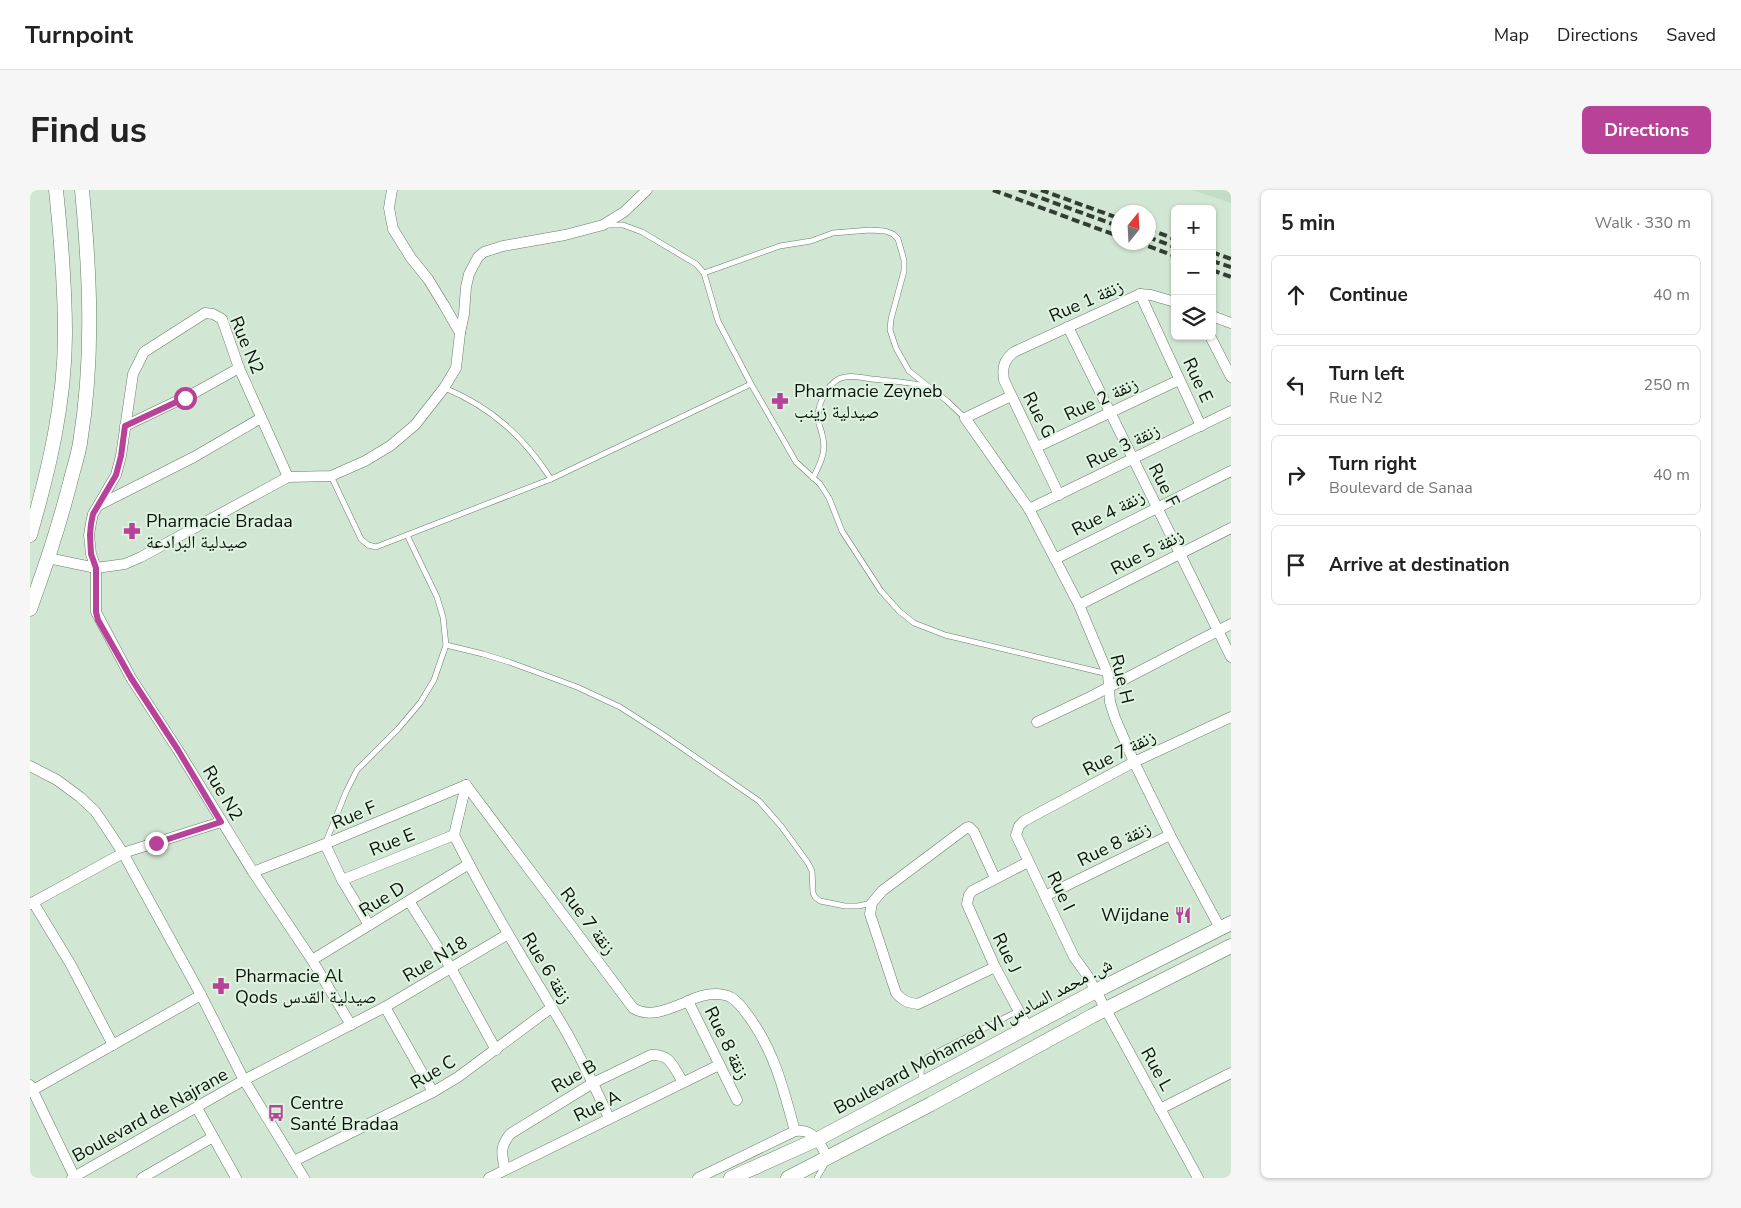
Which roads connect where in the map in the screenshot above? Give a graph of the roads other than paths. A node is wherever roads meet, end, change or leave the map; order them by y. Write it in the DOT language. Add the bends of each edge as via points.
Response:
graph roads {
  1 [pos="56,190"];
  2 [pos="82,190"];
  3 [pos="392,190"];
  4 [pos="648,190"];
  5 [pos="603,225"];
  6 [pos="704,273"];
  7 [pos="1140,294"];
  8 [pos="1171,301"];
  9 [pos="1216,317"];
  10 [pos="1231,323"];
  11 [pos="1068,327"];
  12 [pos="460,334"];
  13 [pos="1212,340"];
  14 [pos="1014,352"];
  15 [pos="238,368"];
  16 [pos="1231,377"];
  17 [pos="1179,380"];
  18 [pos="751,384"];
  19 [pos="927,386"];
  20 [pos="444,388"];
  21 [pos="1011,396"];
  22 [pos="1231,411"];
  23 [pos="1110,413"];
  24 [pos="262,418"];
  25 [pos="965,418"];
  26 [pos="125,426"];
  27 [pos="1201,426"];
  28 [pos="1037,447"];
  29 [pos="1133,459"];
  30 [pos="1231,471"];
  31 [pos="288,476"];
  32 [pos="331,476"];
  33 [pos="551,478"];
  34 [pos="814,478"];
  35 [pos="1059,495"];
  36 [pos="98,506"];
  37 [pos="1157,507"];
  38 [pos="1029,509"];
  39 [pos="1231,528"];
  40 [pos="30,535"];
  41 [pos="407,535"];
  42 [pos="1180,554"];
  43 [pos="48,558"];
  44 [pos="1055,559"];
  45 [pos="96,568"];
  46 [pos="1078,605"];
  47 [pos="30,609"];
  48 [pos="1231,624"];
  49 [pos="1218,631"];
  50 [pos="446,645"];
  51 [pos="1231,657"];
  52 [pos="1108,674"];
  53 [pos="1110,686"];
  54 [pos="1231,718"];
  55 [pos="1037,722"];
  56 [pos="1134,762"];
  57 [pos="30,766"];
  58 [pos="466,785"];
  59 [pos="1024,821"];
  60 [pos="221,822"];
  61 [pos="454,835"];
  62 [pos="1170,835"];
  63 [pos="325,844"];
  64 [pos="123,853"];
  65 [pos="1028,862"];
  66 [pos="468,864"];
  67 [pos="253,872"];
  68 [pos="995,878"];
  69 [pos="342,880"];
  70 [pos="1045,896"];
  71 [pos="409,901"];
  72 [pos="32,903"];
  73 [pos="872,903"];
  74 [pos="370,926"];
  75 [pos="1226,926"];
  76 [pos="508,934"];
  77 [pos="1231,946"];
  78 [pos="312,960"];
  79 [pos="995,967"];
  80 [pos="452,968"];
  81 [pos="1087,975"];
  82 [pos="1096,991"];
  83 [pos="201,995"];
  84 [pos="688,1001"];
  85 [pos="385,1007"];
  86 [pos="551,1008"];
  87 [pos="1106,1010"];
  88 [pos="1018,1011"];
  89 [pos="352,1025"];
  90 [pos="1028,1028"];
  91 [pos="113,1044"];
  92 [pos="496,1050"];
  93 [pos="719,1065"];
  94 [pos="1231,1073"];
  95 [pos="244,1080"];
  96 [pos="683,1082"];
  97 [pos="593,1083"];
  98 [pos="922,1085"];
  99 [pos="31,1088"];
  100 [pos="433,1092"];
  101 [pos="737,1100"];
  102 [pos="197,1108"];
  103 [pos="1160,1109"];
  104 [pos="610,1118"];
  105 [pos="795,1131"];
  106 [pos="213,1138"];
  107 [pos="818,1139"];
  108 [pos="828,1158"];
  109 [pos="294,1160"];
  110 [pos="505,1170"];
  111 [pos="74,1178"];
  112 [pos="142,1178"];
  113 [pos="236,1178"];
  114 [pos="304,1178"];
  115 [pos="489,1178"];
  116 [pos="698,1178"];
  117 [pos="731,1178"];
  118 [pos="788,1178"];
  119 [pos="817,1178"];
  120 [pos="1198,1178"];
  1 -- 40 [label="main road" via="62,238 65,334 62,386 53,446"];
  2 -- 43 [label="main road" via="90,335 87,393 80,445"];
  3 -- 12 [label="street" via="389,208 393,230 428,279"];
  4 -- 5 [label="street" via="624,212"];
  5 -- 6 [label="lane" via="623,225 642,232 696,264"];
  5 -- 12 [label="street" via="484,252 469,274"];
  6 -- 18 [label="lane" via="718,321"];
  6 -- 19 [label="lane" via="780,246 842,232 870,230 893,234 901,249 904,271 890,330 909,371"];
  7 -- 8 [label="street, Rue 1 زنقة"];
  7 -- 11 [label="street, Rue 1 زنقة"];
  7 -- 17 [label="street, Rue E"];
  9 -- 10 [label="street"];
  11 -- 14 [label="street, Rue 1 زنقة"];
  11 -- 23 [label="street, Rue F"];
  12 -- 20 [label="street" via="456,368"];
  13 -- 16 [label="street"];
  14 -- 21 [label="street, Rue G" via="1004,363 1003,371"];
  15 -- 24 [label="street, Rue N2"];
  15 -- 26 [label="street"];
  15 -- 26 [label="street, Rue N2" via="222,319 205,313 144,352 133,374"];
  17 -- 23 [label="street, Rue 2 زنقة"];
  17 -- 27 [label="street, Rue E"];
  18 -- 33 [label="lane"];
  18 -- 34 [label="lane" via="796,462"];
  19 -- 25 [label="lane"];
  19 -- 34 [label="lane" via="859,377 835,381 825,395 818,415 825,448"];
  20 -- 32 [label="street" via="415,425 390,446"];
  20 -- 33 [label="lane" via="466,397 499,419 530,448"];
  21 -- 25 [label="street"];
  21 -- 28 [label="street, Rue G"];
  22 -- 27 [label="street, Rue 3 زنقة"];
  23 -- 28 [label="street, Rue 2 زنقة"];
  23 -- 29 [label="street, Rue F"];
  24 -- 31 [label="street, Rue N2"];
  24 -- 36 [label="street"];
  25 -- 38 [label="street, Rue H"];
  26 -- 36 [label="street, Rue N2" via="116,475"];
  27 -- 29 [label="street, Rue 3 زنقة"];
  28 -- 35 [label="street, Rue G"];
  29 -- 35 [label="street, Rue 3 زنقة"];
  29 -- 37 [label="street, Rue F"];
  30 -- 37 [label="street, Rue 4 زنقة"];
  31 -- 32 [label="street"];
  31 -- 45 [label="street" via="141,557 125,564"];
  32 -- 41 [label="lane" via="361,539 368,545 376,547"];
  33 -- 41 [label="lane"];
  34 -- 52 [label="lane" via="829,498 842,531 881,591 914,623 945,635"];
  35 -- 38 [label="street, Rue 3 زنقة"];
  36 -- 45 [label="street, Rue N2" via="93,514 90,535"];
  37 -- 42 [label="street, Rue F"];
  37 -- 44 [label="street, Rue 4 زنقة"];
  38 -- 44 [label="street, Rue H"];
  39 -- 42 [label="street, Rue 5 زنقة"];
  41 -- 50 [label="lane" via="437,597"];
  42 -- 46 [label="street, Rue 5 زنقة"];
  42 -- 49 [label="street, Rue F"];
  43 -- 45 [label="street"];
  43 -- 47 [label="main road"];
  44 -- 46 [label="street, Rue H"];
  45 -- 60 [label="street, Rue N2" via="98,620"];
  46 -- 52 [label="street, Rue H"];
  48 -- 49 [label="street"];
  49 -- 51 [label="street, Rue F"];
  49 -- 53 [label="street"];
  50 -- 63 [label="lane" via="434,680 420,704 358,770"];
  50 -- 73 [label="lane" via="510,662 620,707 759,801 808,863 813,893 820,902 845,906"];
  52 -- 53 [label="street, Rue H"];
  53 -- 55 [label="street"];
  53 -- 56 [label="street, Rue H" via="1115,718"];
  54 -- 56 [label="street, Rue 7 زنقة"];
  56 -- 59 [label="street, Rue 7 زنقة"];
  56 -- 62 [label="street, Rue H"];
  57 -- 64 [label="street" via="57,780 95,811"];
  58 -- 61 [label="street"];
  58 -- 63 [label="street, Rue F"];
  58 -- 84 [label="street, Rue 7 زنقة" via="633,1008 651,1013 666,1011"];
  59 -- 65 [label="street, Rue I" via="1016,835"];
  60 -- 64 [label="street"];
  60 -- 67 [label="street, Rue N2"];
  61 -- 66 [label="street, Rue 6 زنقة"];
  61 -- 69 [label="street, Rue E"];
  62 -- 70 [label="street, Rue 8 زنقة"];
  62 -- 75 [label="street, Rue H"];
  63 -- 67 [label="street, Rue F"];
  63 -- 69 [label="street"];
  64 -- 72 [label="street"];
  64 -- 83 [label="street"];
  65 -- 68 [label="street"];
  65 -- 70 [label="street, Rue I"];
  66 -- 71 [label="street, Rue D"];
  66 -- 76 [label="street, Rue 6 زنقة"];
  67 -- 78 [label="street, Rue N2"];
  68 -- 73 [label="street" via="974,832 966,828 882,891"];
  68 -- 79 [label="street, Rue J" via="972,890 967,899"];
  69 -- 74 [label="street"];
  70 -- 81 [label="street, Rue I" via="1074,957"];
  71 -- 74 [label="street, Rue D"];
  71 -- 80 [label="street"];
  72 -- 91 [label="street" via="71,965"];
  73 -- 79 [label="street" via="872,925 896,993 908,1003 918,1004"];
  74 -- 78 [label="street, Rue D"];
  75 -- 82 [label="main road, Boulevard Mohamed VI ش. محمد السادس"];
  76 -- 80 [label="street, Rue N18"];
  76 -- 86 [label="street, Rue 6 زنقة"];
  77 -- 87 [label="main road"];
  78 -- 89 [label="street, Rue N2"];
  79 -- 88 [label="street, Rue J"];
  80 -- 85 [label="street, Rue N18"];
  80 -- 92 [label="street"];
  81 -- 82 [label="street, Rue L"];
  82 -- 87 [label="street, Rue L"];
  82 -- 90 [label="main road, Boulevard Mohamed VI ش. محمد السادس"];
  83 -- 91 [label="street"];
  83 -- 95 [label="street"];
  84 -- 93 [label="street, Rue 8 زنقة"];
  84 -- 105 [label="street, Rue 7 زنقة" via="713,994 731,998 742,1006 775,1062"];
  85 -- 89 [label="street, Rue N18"];
  85 -- 100 [label="street"];
  86 -- 92 [label="street, Rue C"];
  86 -- 97 [label="street, Rue 6 زنقة"];
  87 -- 103 [label="street, Rue L"];
  87 -- 108 [label="main road"];
  88 -- 90 [label="street, Rue J"];
  88 -- 98 [label="lane" via="928,1057 920,1072"];
  89 -- 95 [label="street, Rue N18"];
  90 -- 98 [label="main road, Boulevard Mohamed VI ش. محمد السادس"];
  91 -- 99 [label="street"];
  92 -- 100 [label="street, Rue C"];
  93 -- 96 [label="street, Rue A"];
  93 -- 101 [label="street, Rue 8 زنقة"];
  94 -- 103 [label="street"];
  95 -- 102 [label="street, Boulevard de Najrane"];
  95 -- 109 [label="street"];
  96 -- 97 [label="street, Rue B" via="667,1057 659,1054"];
  96 -- 104 [label="street, Rue A"];
  97 -- 104 [label="street, Rue 6 زنقة"];
  97 -- 110 [label="street, Rue B" via="510,1134 503,1144"];
  98 -- 107 [label="main road, Boulevard Mohamed VI ش. محمد السادس"];
  99 -- 111 [label="street"];
  100 -- 109 [label="street, Rue C"];
  102 -- 106 [label="street"];
  102 -- 111 [label="street, Boulevard de Najrane"];
  103 -- 120 [label="street, Rue L"];
  104 -- 110 [label="street, Rue A"];
  105 -- 107 [label="street" via="809,1132"];
  105 -- 116 [label="street"];
  106 -- 112 [label="street"];
  106 -- 113 [label="street"];
  107 -- 108 [label="street"];
  107 -- 117 [label="main road, Boulevard Mohamed VI ش. محمد السادس"];
  108 -- 118 [label="main road"];
  108 -- 119 [label="lane"];
  109 -- 114 [label="street"];
  110 -- 115 [label="street, Rue A"];
}
